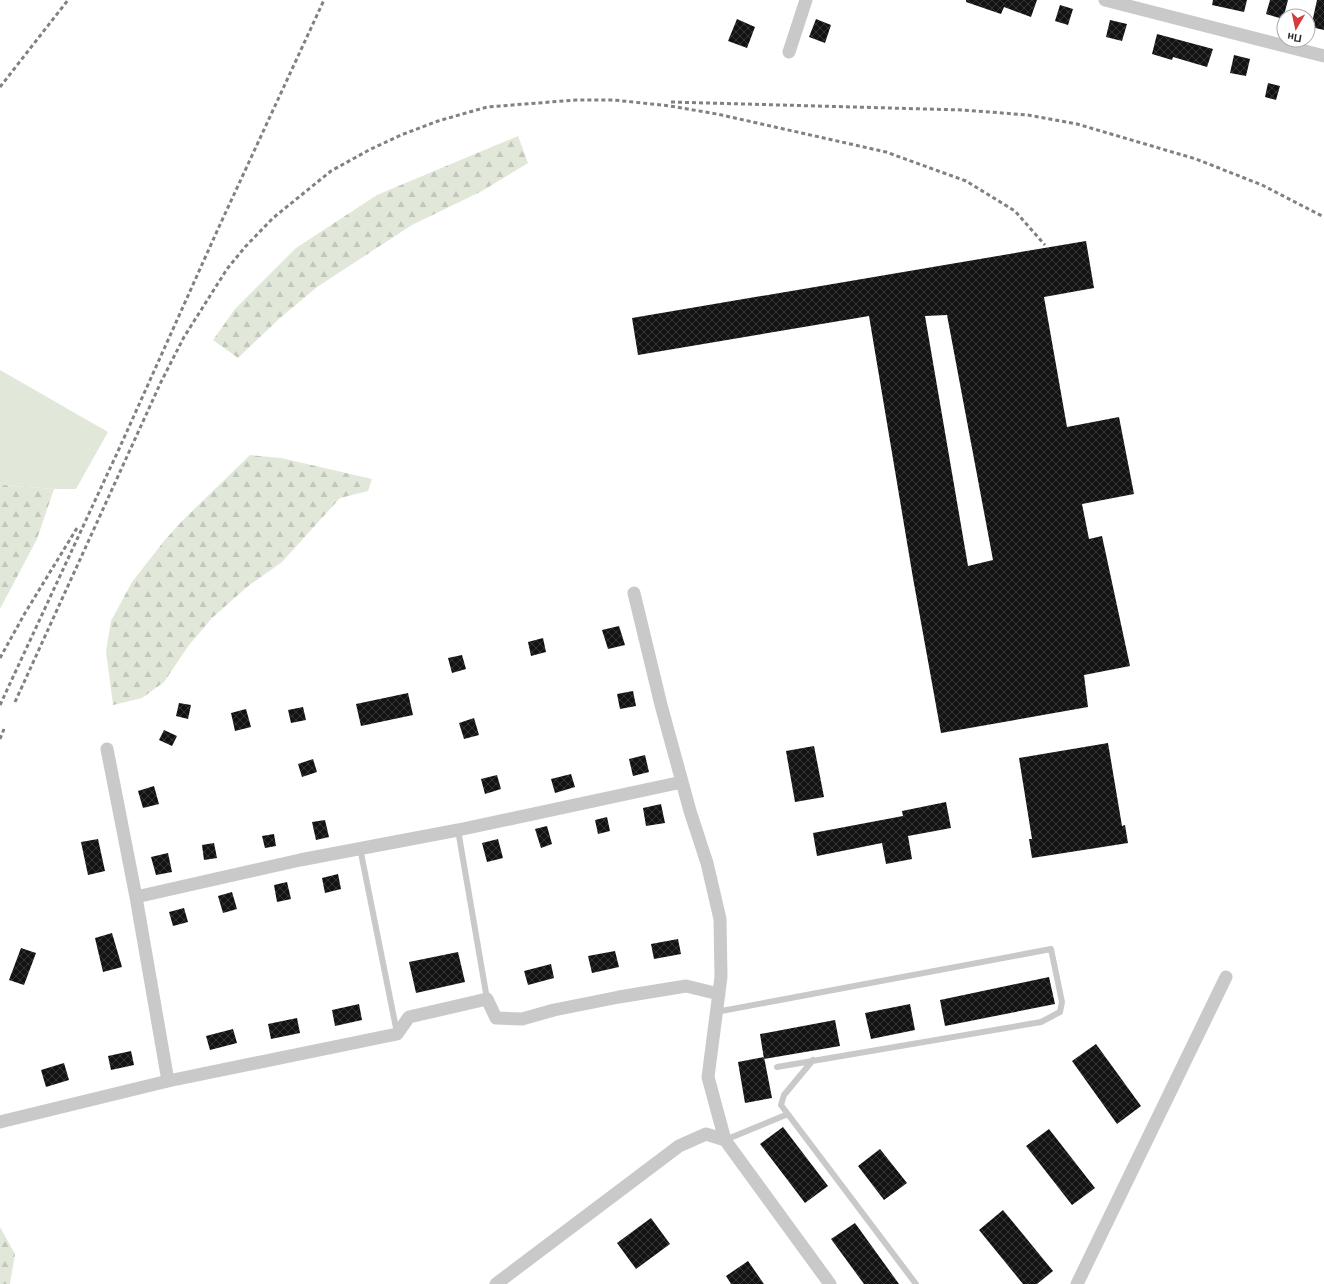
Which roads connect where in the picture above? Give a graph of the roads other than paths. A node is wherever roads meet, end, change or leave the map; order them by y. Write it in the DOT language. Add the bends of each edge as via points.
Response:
graph roads {
  1 [pos="806,0"];
  2 [pos="1105,0"];
  3 [pos="789,52"];
  4 [pos="1324,56"];
  5 [pos="634,593"];
  6 [pos="107,749"];
  7 [pos="682,782"];
  8 [pos="458,830"];
  9 [pos="360,848"];
  10 [pos="136,897"];
  11 [pos="1226,977"];
  12 [pos="719,994"];
  13 [pos="487,999"];
  14 [pos="716,1012"];
  15 [pos="397,1034"];
  16 [pos="813,1060"];
  17 [pos="777,1067"];
  18 [pos="168,1081"];
  19 [pos="788,1114"];
  20 [pos="0,1122"];
  21 [pos="725,1140"];
  22 [pos="913,1283"];
  23 [pos="496,1284"];
  24 [pos="830,1284"];
  25 [pos="1077,1284"];
  1 -- 3 [label="street"];
  2 -- 4 [label="street"];
  5 -- 7 [label="street"];
  6 -- 10 [label="street"];
  7 -- 8 [label="street"];
  7 -- 12 [label="street" via="707,863 720,920"];
  8 -- 9 [label="street"];
  8 -- 13 [label="lane"];
  9 -- 10 [label="street"];
  9 -- 15 [label="lane"];
  10 -- 18 [label="street"];
  11 -- 25 [label="street"];
  12 -- 13 [label="street" via="686,986 554,1010 522,1019 496,1018"];
  12 -- 14 [label="street"];
  13 -- 15 [label="street" via="409,1017"];
  14 -- 16 [label="lane" via="1051,949 1062,1002 1060,1012 1041,1022"];
  14 -- 21 [label="street" via="708,1077"];
  15 -- 18 [label="street"];
  16 -- 17 [label="lane"];
  16 -- 19 [label="lane" via="784,1095 781,1105"];
  18 -- 20 [label="street"];
  19 -- 21 [label="lane"];
  19 -- 22 [label="lane"];
  21 -- 23 [label="street" via="706,1134 679,1146"];
  21 -- 24 [label="street"];
}
